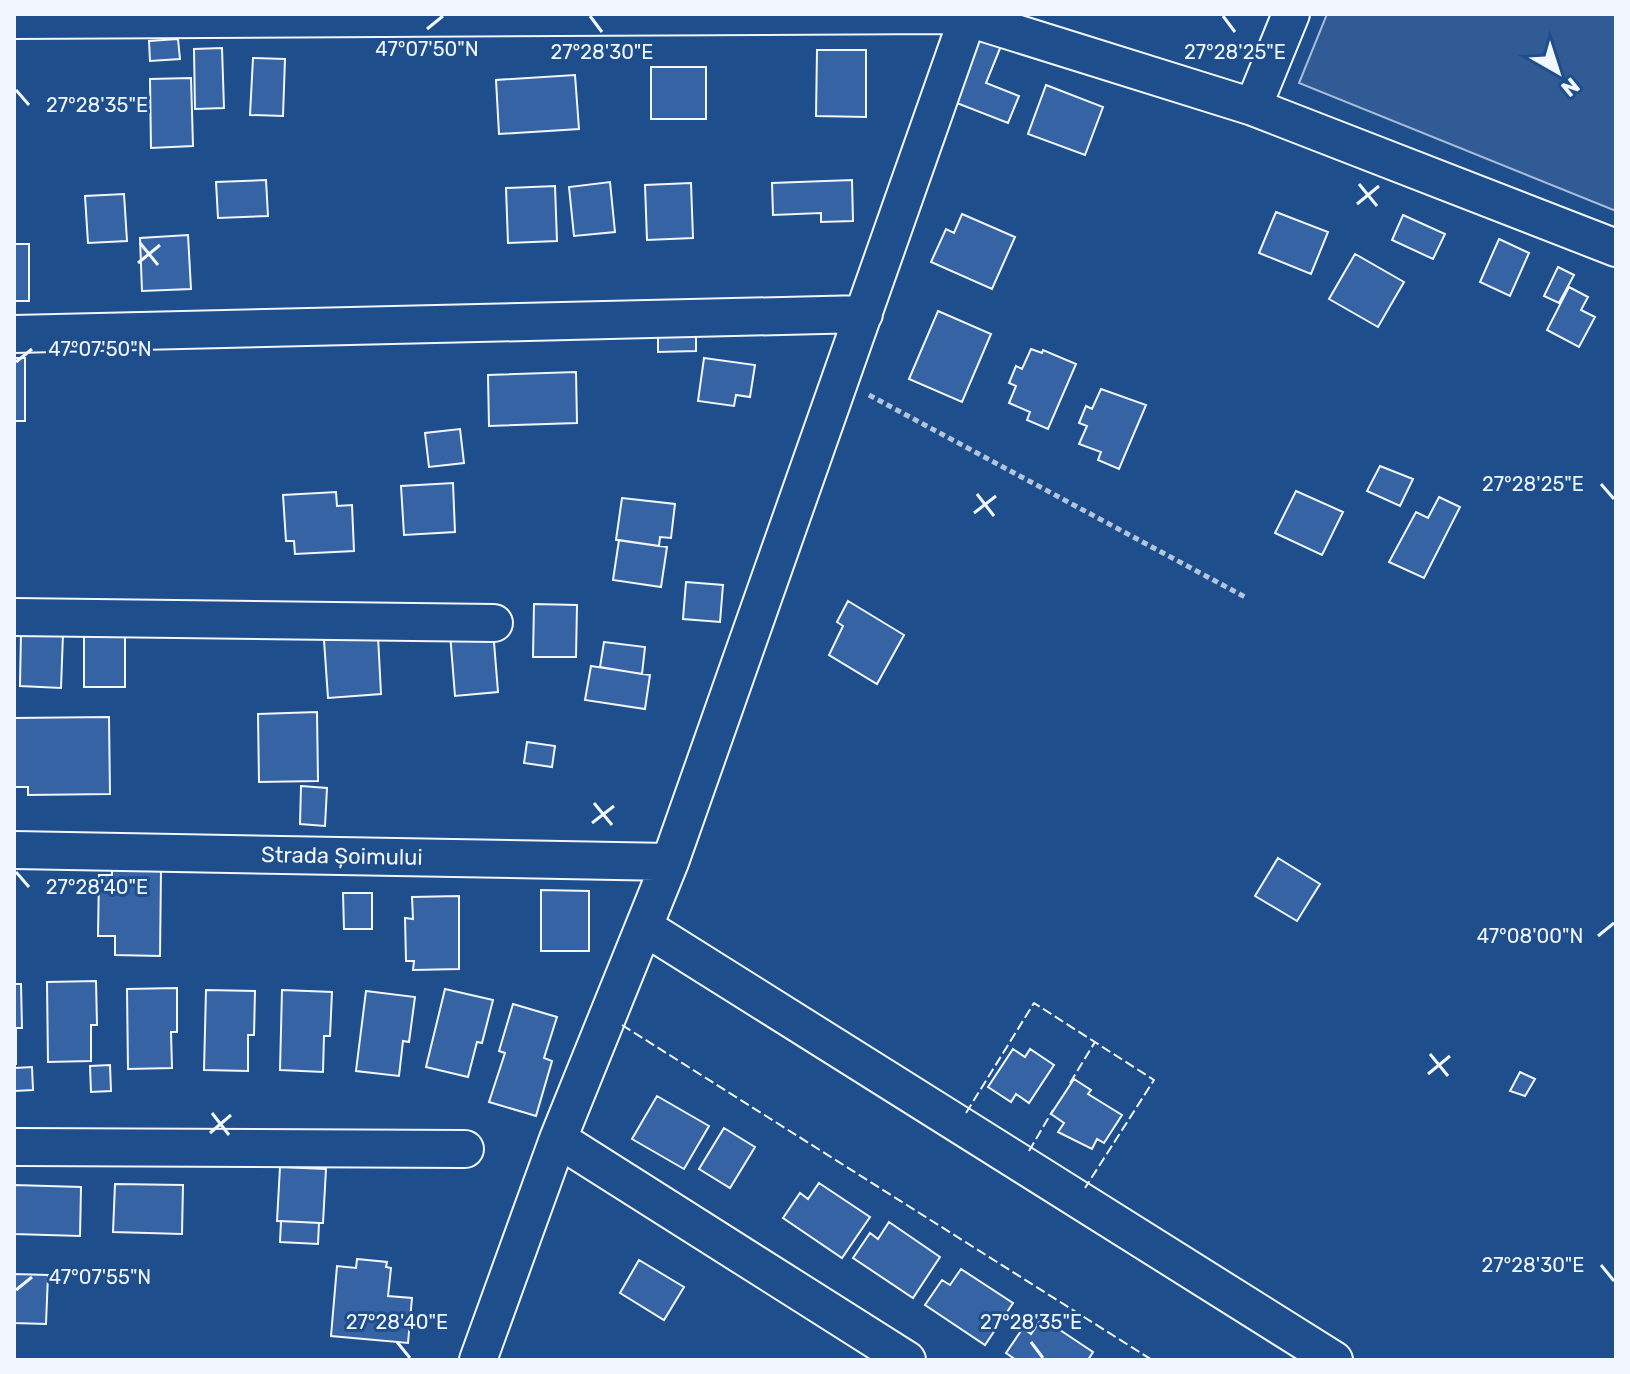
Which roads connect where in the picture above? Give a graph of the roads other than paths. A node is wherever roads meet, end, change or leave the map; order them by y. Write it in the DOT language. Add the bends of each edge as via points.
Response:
graph roads {
  1 [pos="1291,14"];
  2 [pos="968,16"];
  3 [pos="14,20"];
  4 [pos="1253,107"];
  5 [pos="1616,248"];
  6 [pos="864,314"];
  7 [pos="14,334"];
  8 [pos="14,617"];
  9 [pos="494,623"];
  10 [pos="14,850"];
  11 [pos="670,862"];
  12 [pos="646,928"];
  13 [pos="558,1139"];
  14 [pos="14,1147"];
  15 [pos="465,1149"];
  16 [pos="478,1360"];
  17 [pos="907,1360"];
  18 [pos="1334,1360"];
  1 -- 4 [label="street"];
  2 -- 3 [label="street"];
  2 -- 4 [label="street"];
  2 -- 6 [label="street"];
  4 -- 5 [label="street"];
  6 -- 7 [label="street"];
  6 -- 11 [label="street"];
  8 -- 9 [label="street"];
  10 -- 11 [label="street, Strada Șoimului"];
  11 -- 12 [label="street"];
  12 -- 13 [label="street"];
  12 -- 18 [label="street"];
  13 -- 16 [label="street"];
  13 -- 17 [label="street"];
  14 -- 15 [label="street"];
}
